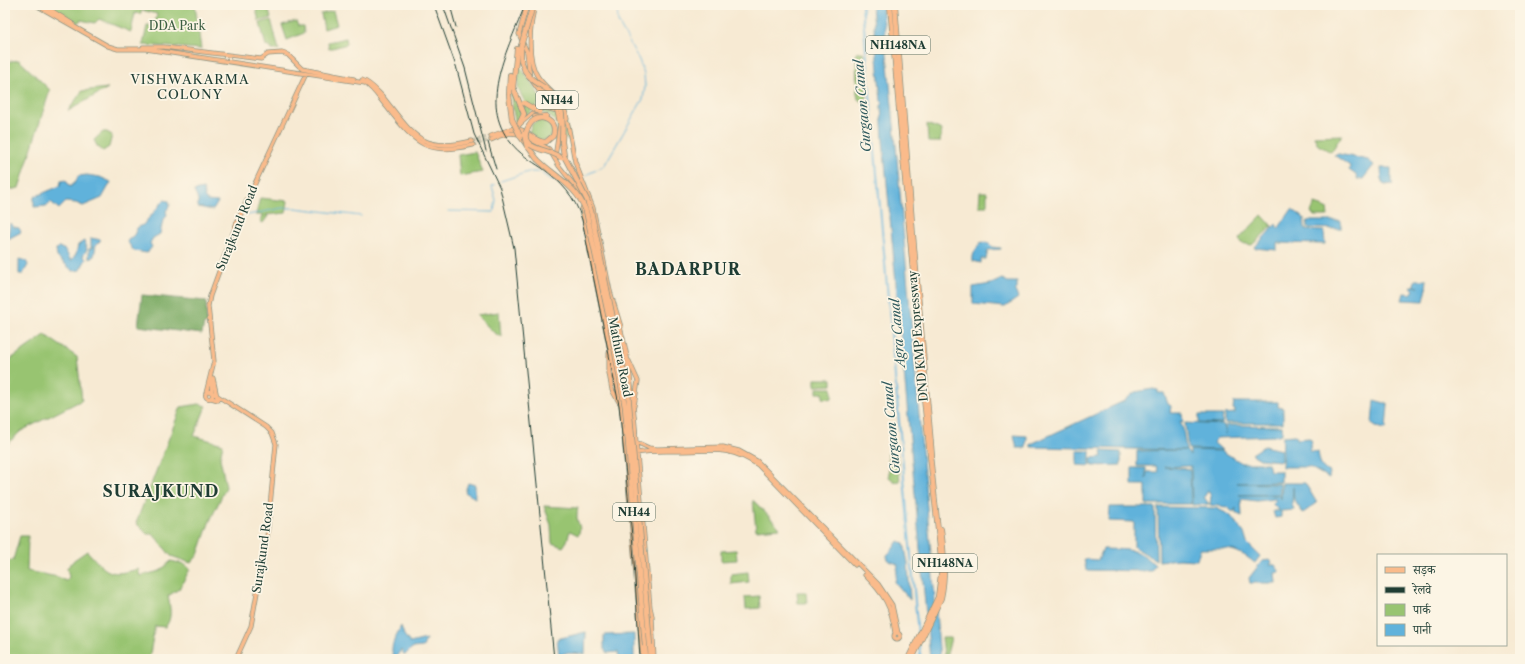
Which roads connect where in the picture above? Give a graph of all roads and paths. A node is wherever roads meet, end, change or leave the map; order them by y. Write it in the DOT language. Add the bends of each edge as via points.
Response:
graph roads {
  1 [pos="36,5"];
  2 [pos="43,5"];
  3 [pos="528,5"];
  4 [pos="534,5"];
  5 [pos="890,5"];
  6 [pos="895,5"];
  7 [pos="522,21"];
  8 [pos="531,23"];
  9 [pos="531,39"];
  10 [pos="521,41"];
  11 [pos="146,48"];
  12 [pos="519,48"];
  13 [pos="308,73"];
  14 [pos="533,83"];
  15 [pos="900,85"];
  16 [pos="534,112"];
  17 [pos="550,118"];
  18 [pos="568,125"];
  19 [pos="518,126"];
  20 [pos="513,129"];
  21 [pos="508,133"];
  22 [pos="502,134"];
  23 [pos="539,143"];
  24 [pos="572,144"];
  25 [pos="527,147"];
  26 [pos="555,152"];
  27 [pos="555,160"];
  28 [pos="578,170"];
  29 [pos="567,176"];
  30 [pos="576,184"];
  31 [pos="593,208"];
  32 [pos="582,211"];
  33 [pos="588,222"];
  34 [pos="911,235"];
  35 [pos="609,300"];
  36 [pos="212,377"];
  37 [pos="206,393"];
  38 [pos="212,393"];
  39 [pos="619,393"];
  40 [pos="217,397"];
  41 [pos="211,398"];
  42 [pos="623,413"];
  43 [pos="633,429"];
  44 [pos="624,430"];
  45 [pos="636,442"];
  46 [pos="636,453"];
  47 [pos="637,460"];
  48 [pos="627,462"];
  49 [pos="936,497"];
  50 [pos="263,553"];
  51 [pos="854,561"];
  52 [pos="640,621"];
  53 [pos="653,621"];
  54 [pos="897,633"];
  55 [pos="653,636"];
  56 [pos="641,637"];
  57 [pos="235,659"];
  58 [pos="644,659"];
  59 [pos="652,659"];
  60 [pos="908,659"];
  61 [pos="912,659"];
  1 -- 11 [label="main road" via="108,46 118,49"];
  2 -- 11 [label="main road" via="110,46"];
  3 -- 7 [label="main road, Mathura Road"];
  3 -- 12 [label="highway, Mathura Road / NH44, bridge"];
  4 -- 8 [label="main road, Mathura Road"];
  4 -- 12 [label="highway, Mathura Road / NH44, bridge"];
  5 -- 15 [label="highway, DND KMP Expressway / NH148NA"];
  6 -- 15 [label="highway, DND KMP Expressway / NH148NA"];
  7 -- 8 [label="main road"];
  7 -- 10 [label="main road, Mathura Road" via="519,32"];
  8 -- 9 [label="main road, Mathura Road"];
  9 -- 10 [label="main road" via="527,43"];
  9 -- 18 [label="main road, Mathura Road" via="531,60 534,70 563,105"];
  10 -- 14 [label="main road, Mathura Road" via="527,52 529,76"];
  11 -- 13 [label="main road"];
  11 -- 13 [label="main road" via="164,47 262,60 268,54 282,53 288,55"];
  12 -- 17 [label="highway, bridge" via="515,82 517,94 526,104"];
  12 -- 19 [label="highway" via="513,87 523,108 523,118"];
  12 -- 25 [label="highway, Mathura Road / NH44, bridge" via="510,78 510,105 515,126"];
  12 -- 30 [label="highway, Mathura Road / NH44, bridge" via="526,73 553,94 560,106 563,118 563,153"];
  13 -- 13 [label="main road" via="367,82 414,134 424,141 445,146 472,142 452,148 436,148 415,140 365,83"];
  13 -- 36 [label="main road, Surajkund Road" via="238,225 212,295 210,308 216,358"];
  13 -- 37 [label="main road, Surajkund Road" via="237,222 210,296 208,306 214,361"];
  14 -- 16 [label="main road, Mathura Road" via="542,97"];
  14 -- 26 [label="main road, bridge" via="556,107 560,124"];
  15 -- 34 [label="highway, DND KMP Expressway / NH148NA"];
  16 -- 18 [label="main road" via="542,108 553,109 564,116"];
  16 -- 19 [label="main road"];
  17 -- 23 [label="highway" via="555,124 556,134 552,141"];
  17 -- 25 [label="highway, bridge" via="537,116 528,122 524,135"];
  18 -- 24 [label="main road, Mathura Road"];
  19 -- 20 [label="main road"];
  20 -- 21 [label="main road"];
  20 -- 23 [label="highway" via="523,130"];
  21 -- 22 [label="main road"];
  21 -- 23 [label="main road" via="522,133"];
  22 -- 22 [label="main road" via="490,137"];
  23 -- 27 [label="main road" via="549,149"];
  23 -- 30 [label="highway, bridge" via="546,142 553,136 553,126 546,119 538,118 530,123 526,133 528,142 537,150 553,152 559,156"];
  24 -- 26 [label="main road" via="567,139 561,140"];
  24 -- 28 [label="main road, Mathura Road"];
  25 -- 33 [label="highway, Mathura Road / NH44, bridge" via="542,164 575,190 584,204"];
  26 -- 27 [label="main road"];
  27 -- 29 [label="main road"];
  28 -- 29 [label="main road" via="575,177"];
  28 -- 31 [label="main road, Mathura Road"];
  29 -- 30 [label="main road"];
  30 -- 32 [label="main road, Mathura Road" via="585,201"];
  30 -- 35 [label="highway, Mathura Road / NH44, bridge" via="589,205"];
  31 -- 32 [label="main road" via="589,214"];
  31 -- 43 [label="main road, Mathura Road" via="630,365 638,381"];
  32 -- 42 [label="main road, Mathura Road" via="609,352 612,390 619,400"];
  33 -- 39 [label="highway, bridge" via="589,240"];
  33 -- 58 [label="highway, Mathura Road / NH44, bridge" via="625,402"];
  34 -- 49 [label="highway, DND KMP Expressway / NH148NA"];
  34 -- 49 [label="highway, DND KMP Expressway / NH148NA" via="913,295"];
  35 -- 43 [label="highway, bridge" via="620,326 628,364"];
  35 -- 59 [label="highway, Mathura Road / NH44, bridge" via="629,406"];
  36 -- 38 [label="main road, Surajkund Road"];
  36 -- 40 [label="main road"];
  37 -- 38 [label="main road"];
  37 -- 41 [label="main road" via="207,398"];
  38 -- 40 [label="main road, Surajkund Road"];
  38 -- 41 [label="main road"];
  39 -- 42 [label="highway"];
  39 -- 43 [label="main road" via="624,390 627,392"];
  40 -- 50 [label="main road, Surajkund Road" via="266,427 276,442"];
  41 -- 50 [label="main road, Surajkund Road" via="225,403 264,428 273,442 274,454"];
  42 -- 44 [label="main road, Mathura Road"];
  43 -- 44 [label="main road"];
  43 -- 45 [label="main road, Mathura Road"];
  44 -- 48 [label="main road, Mathura Road"];
  45 -- 46 [label="main road, Mathura Road"];
  45 -- 51 [label="main road" via="657,449 723,447 751,457 761,464"];
  46 -- 47 [label="main road, Mathura Road"];
  46 -- 51 [label="main road" via="710,449 724,450 750,460"];
  47 -- 48 [label="main road" via="633,463"];
  47 -- 53 [label="main road, Mathura Road"];
  48 -- 52 [label="main road, Mathura Road"];
  49 -- 60 [label="highway, DND KMP Expressway / NH148NA" via="941,582 938,597"];
  49 -- 61 [label="highway, DND KMP Expressway / NH148NA" via="944,551 944,583 941,598"];
  50 -- 57 [label="main road, Surajkund Road" via="250,629"];
  51 -- 54 [label="main road" via="878,584 890,600 896,614"];
  52 -- 53 [label="main road" via="646,615"];
  52 -- 56 [label="main road, Mathura Road"];
  53 -- 55 [label="main road, Mathura Road"];
  55 -- 56 [label="main road" via="652,641 648,642 643,641"];
  55 -- 59 [label="main road, Mathura Road"];
  56 -- 58 [label="main road, Mathura Road"];
}
